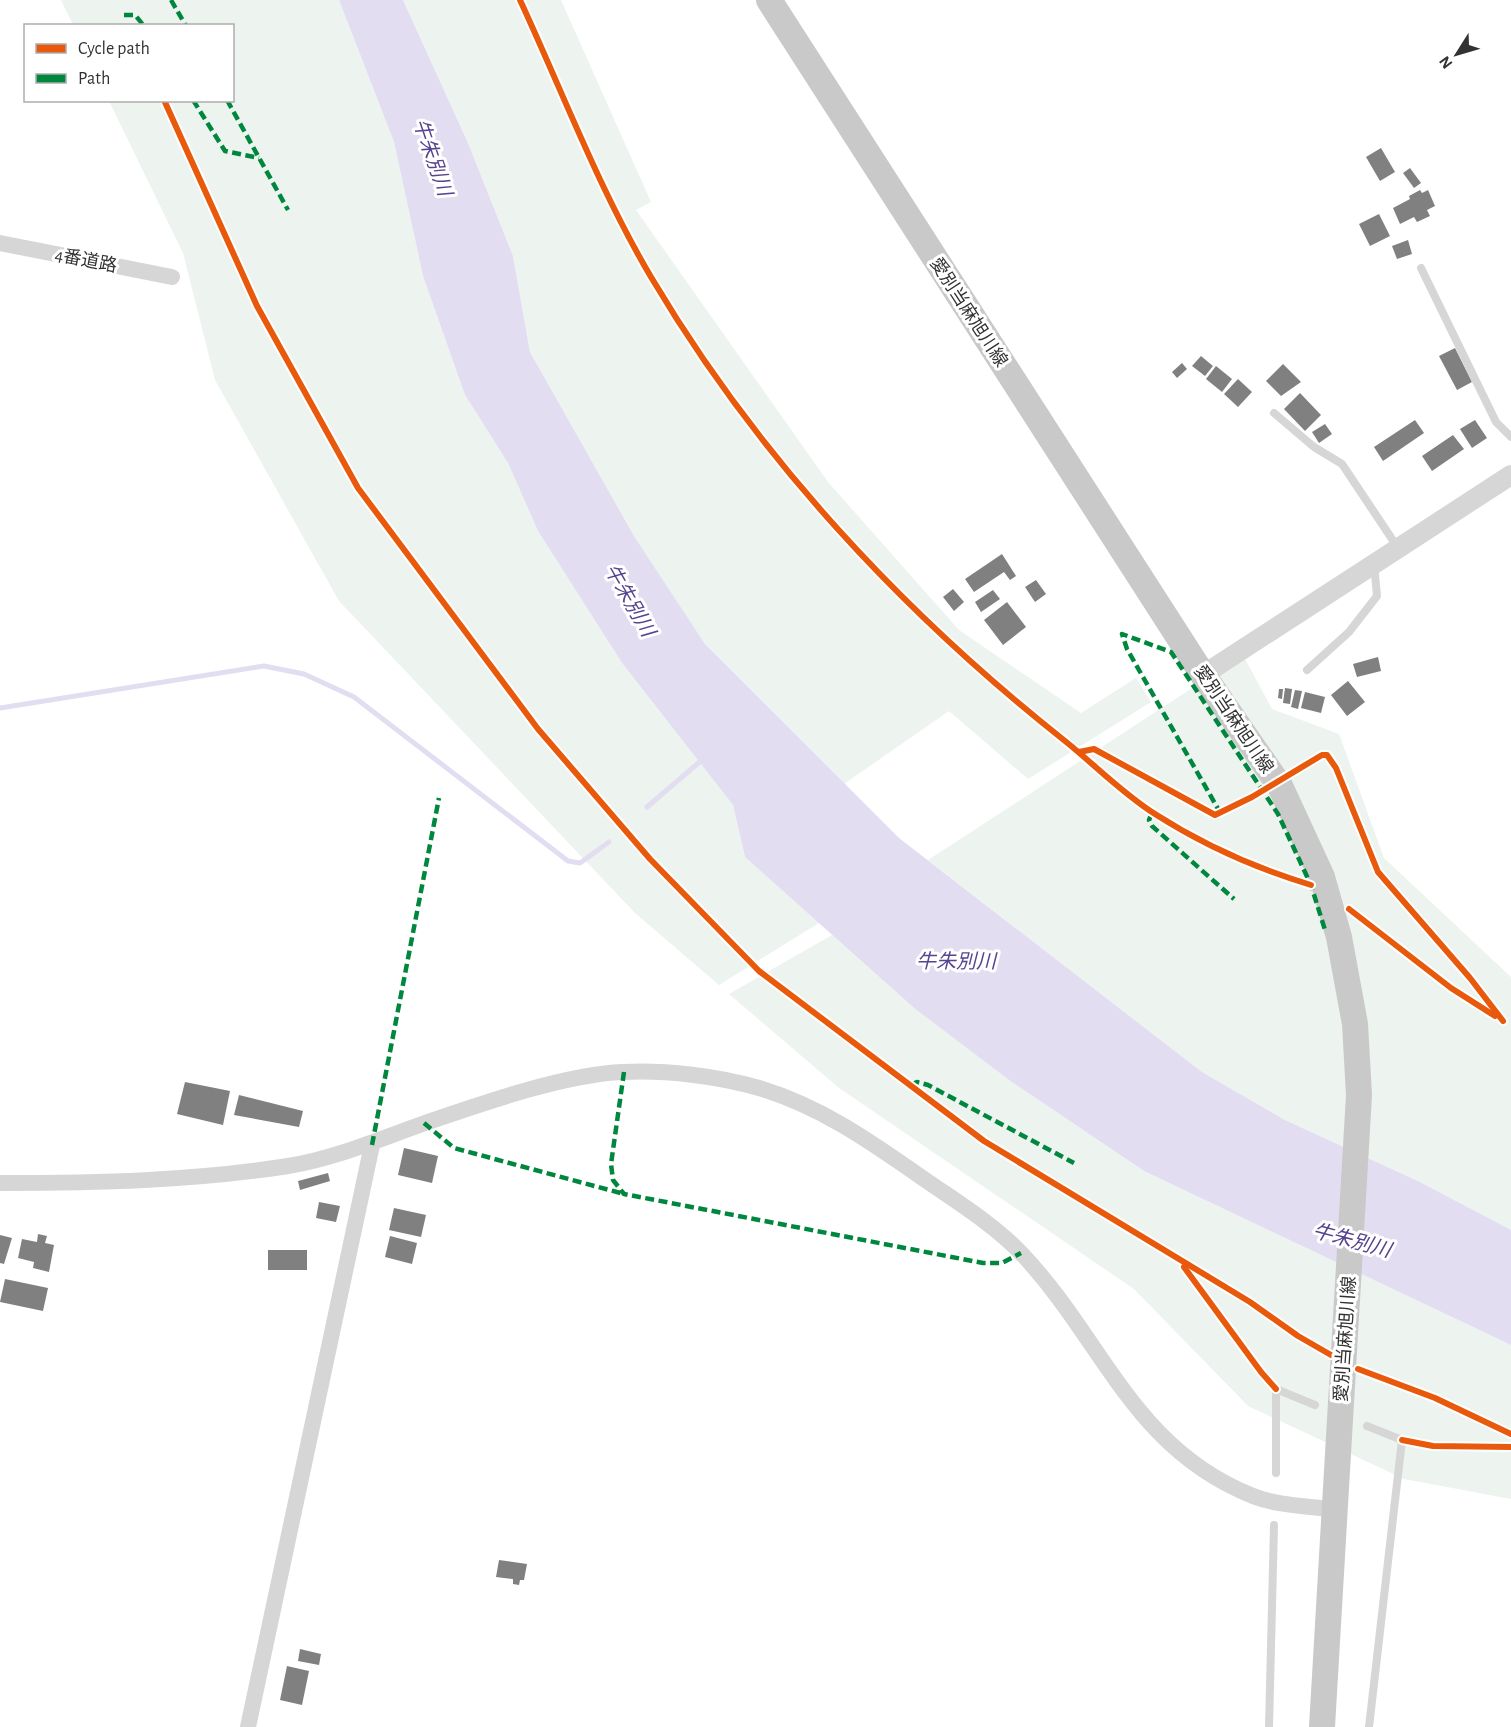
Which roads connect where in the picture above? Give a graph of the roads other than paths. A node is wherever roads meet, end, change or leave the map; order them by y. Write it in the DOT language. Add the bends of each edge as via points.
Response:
graph roads {
  1 [pos="769,0"];
  2 [pos="0,243"];
  3 [pos="1421,268"];
  4 [pos="172,277"];
  5 [pos="1274,413"];
  6 [pos="1511,437"];
  7 [pos="1511,476"];
  8 [pos="1398,549"];
  9 [pos="1374,564"];
  10 [pos="1306,670"];
  11 [pos="1203,675"];
  12 [pos="372,1145"];
  13 [pos="0,1183"];
  14 [pos="1315,1405"];
  15 [pos="1367,1426"];
  16 [pos="1276,1473"];
  17 [pos="1335,1510"];
  18 [pos="1274,1525"];
  19 [pos="248,1727"];
  20 [pos="1269,1727"];
  21 [pos="1322,1727"];
  22 [pos="1369,1727"];
  1 -- 11 [label="main road, 愛別当麻旭川線"];
  2 -- 4 [label="street, 4番道路"];
  3 -- 6 [label="lane" via="1496,422"];
  5 -- 8 [label="lane" via="1314,447 1342,464"];
  7 -- 8 [label="street"];
  8 -- 9 [label="street"];
  9 -- 10 [label="lane" via="1377,596 1349,632"];
  9 -- 11 [label="street"];
  11 -- 17 [label="main road, 愛別当麻旭川線" via="1280,786 1322,877 1340,938 1355,1024 1359,1095"];
  12 -- 13 [label="street" via="290,1166 124,1183"];
  12 -- 17 [label="street" via="424,1123 519,1094 584,1077 624,1072 718,1079 787,1099 844,1124 976,1214 1021,1253 1072,1317 1140,1415 1201,1469 1256,1497"];
  12 -- 19 [label="street"];
  14 -- 16 [label="lane" via="1276,1389"];
  15 -- 22 [label="lane" via="1402,1440"];
  17 -- 21 [label="main road, 愛別当麻旭川線"];
  18 -- 20 [label="lane"];
}
